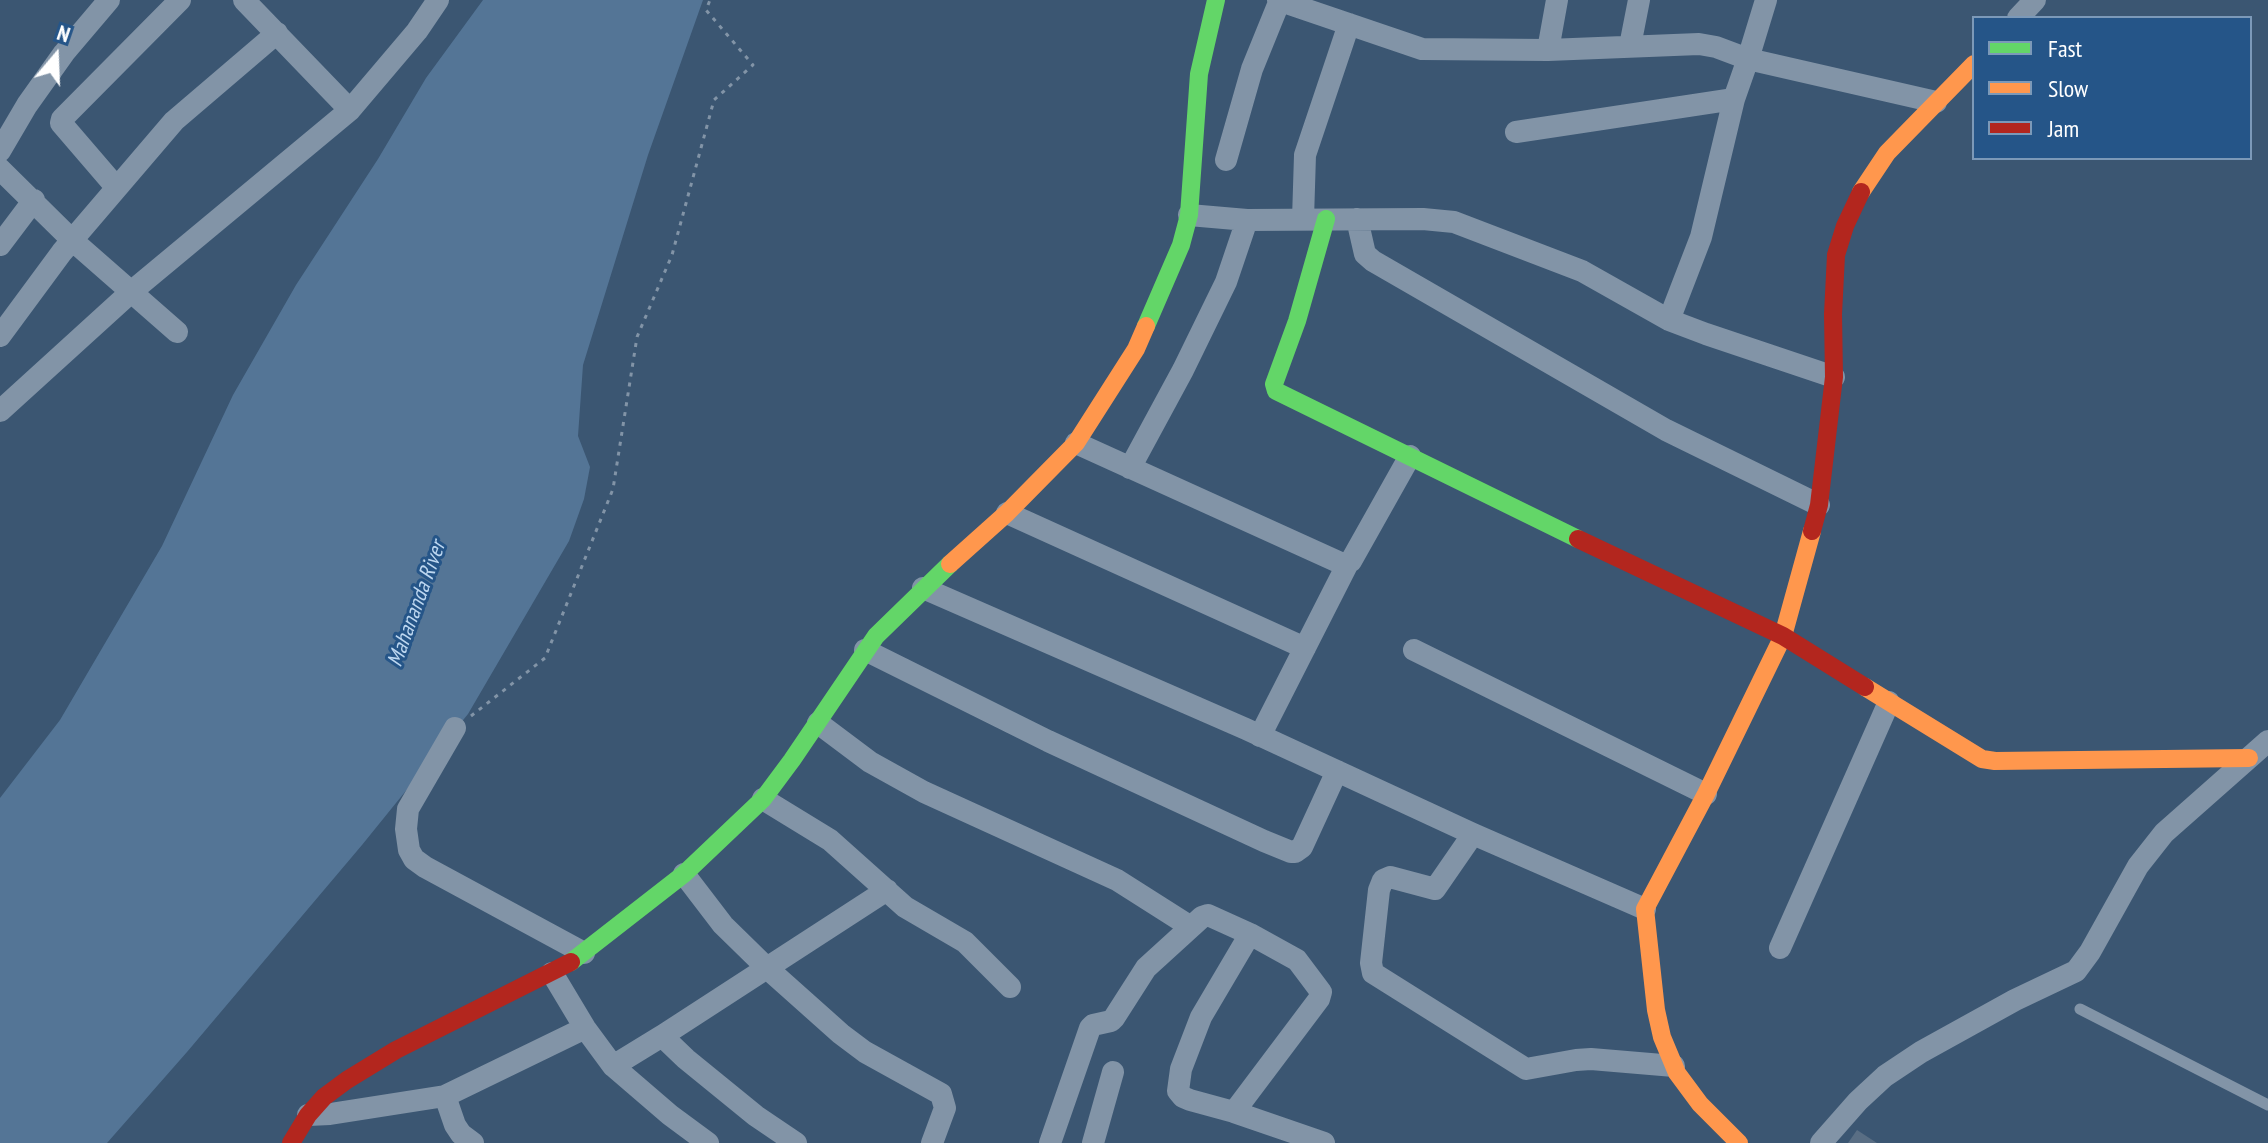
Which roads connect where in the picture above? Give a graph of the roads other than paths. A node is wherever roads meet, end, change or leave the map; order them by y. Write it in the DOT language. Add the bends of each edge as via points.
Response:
graph roads {
  1 [pos="109,0"];
  2 [pos="180,0"];
  3 [pos="244,0"];
  4 [pos="438,0"];
  5 [pos="1216,0"];
  6 [pos="1279,0"];
  7 [pos="1557,0"];
  8 [pos="1639,0"];
  9 [pos="1766,0"];
  10 [pos="2035,0"];
  11 [pos="2020,16"];
  12 [pos="1349,24"];
  13 [pos="277,33"];
  14 [pos="1630,46"];
  15 [pos="1548,50"];
  16 [pos="1748,59"];
  17 [pos="1972,66"];
  18 [pos="1734,99"];
  19 [pos="1936,102"];
  20 [pos="350,110"];
  21 [pos="1516,132"];
  22 [pos="0,151"];
  23 [pos="1226,160"];
  24 [pos="0,169"];
  25 [pos="116,187"];
  26 [pos="34,200"];
  27 [pos="1189,215"];
  28 [pos="1303,219"];
  29 [pos="1326,219"];
  30 [pos="1357,219"];
  31 [pos="1247,220"];
  32 [pos="72,240"];
  33 [pos="0,245"];
  34 [pos="131,292"];
  35 [pos="1669,320"];
  36 [pos="177,332"];
  37 [pos="0,336"];
  38 [pos="1834,377"];
  39 [pos="0,411"];
  40 [pos="1076,443"];
  41 [pos="1410,456"];
  42 [pos="1130,468"];
  43 [pos="1819,505"];
  44 [pos="1007,513"];
  45 [pos="1348,563"];
  46 [pos="923,588"];
  47 [pos="1783,636"];
  48 [pos="1305,648"];
  49 [pos="865,650"];
  50 [pos="1414,650"];
  51 [pos="1889,702"];
  52 [pos="818,723"];
  53 [pos="455,728"];
  54 [pos="1260,736"];
  55 [pos="2268,741"];
  56 [pos="2249,758"];
  57 [pos="1337,771"];
  58 [pos="1706,794"];
  59 [pos="763,799"];
  60 [pos="1473,834"];
  61 [pos="684,874"];
  62 [pos="887,890"];
  63 [pos="1645,909"];
  64 [pos="1191,927"];
  65 [pos="1250,934"];
  66 [pos="1780,948"];
  67 [pos="584,953"];
  68 [pos="767,968"];
  69 [pos="552,973"];
  70 [pos="1010,987"];
  71 [pos="2080,1009"];
  72 [pos="585,1028"];
  73 [pos="662,1036"];
  74 [pos="613,1066"];
  75 [pos="1674,1066"];
  76 [pos="1113,1072"];
  77 [pos="445,1096"];
  78 [pos="2268,1105"];
  79 [pos="1234,1112"];
  80 [pos="308,1115"];
  81 [pos="291,1143"];
  82 [pos="473,1143"];
  83 [pos="708,1143"];
  84 [pos="796,1143"];
  85 [pos="932,1143"];
  86 [pos="1050,1143"];
  87 [pos="1093,1143"];
  88 [pos="1324,1143"];
  89 [pos="1739,1143"];
  90 [pos="1821,1143"];
  1 -- 22 [label="street" via="64,53"];
  2 -- 25 [label="street" via="62,119"];
  3 -- 13 [label="street"];
  4 -- 20 [label="street"];
  5 -- 27 [label="street" via="1199,74"];
  6 -- 12 [label="street"];
  6 -- 23 [label="street"];
  7 -- 15 [label="street"];
  8 -- 14 [label="street"];
  9 -- 16 [label="street"];
  10 -- 11 [label="street"];
  12 -- 15 [label="street" via="1422,49"];
  12 -- 28 [label="street" via="1305,155"];
  13 -- 20 [label="street"];
  13 -- 25 [label="street" via="174,121"];
  14 -- 15 [label="street"];
  14 -- 16 [label="street" via="1707,45"];
  16 -- 18 [label="street"];
  16 -- 19 [label="street"];
  17 -- 19 [label="street"];
  18 -- 21 [label="street"];
  18 -- 35 [label="street" via="1701,237"];
  19 -- 38 [label="street" via="1887,153 1845,226 1836,255"];
  20 -- 34 [label="street"];
  24 -- 26 [label="street"];
  25 -- 32 [label="street"];
  26 -- 32 [label="street"];
  26 -- 33 [label="street"];
  27 -- 31 [label="street"];
  27 -- 40 [label="street" via="1136,349"];
  28 -- 29 [label="street"];
  28 -- 31 [label="street"];
  29 -- 30 [label="street"];
  29 -- 41 [label="street" via="1275,390"];
  30 -- 35 [label="street" via="1454,222 1582,271"];
  30 -- 43 [label="street" via="1365,254 1373,261 1666,430"];
  31 -- 42 [label="street" via="1226,282"];
  32 -- 34 [label="street"];
  32 -- 37 [label="street"];
  34 -- 36 [label="street"];
  34 -- 39 [label="street"];
  35 -- 38 [label="street"];
  38 -- 43 [label="street"];
  40 -- 42 [label="street"];
  40 -- 44 [label="street"];
  41 -- 45 [label="street"];
  41 -- 47 [label="street"];
  42 -- 45 [label="street"];
  43 -- 47 [label="street"];
  44 -- 46 [label="street"];
  44 -- 48 [label="street"];
  45 -- 48 [label="street"];
  46 -- 49 [label="street"];
  46 -- 54 [label="street"];
  47 -- 51 [label="street"];
  47 -- 58 [label="street"];
  48 -- 54 [label="street"];
  49 -- 52 [label="street"];
  49 -- 57 [label="street" via="1291,852 1302,847"];
  50 -- 58 [label="street"];
  51 -- 56 [label="street" via="1989,761"];
  51 -- 66 [label="street"];
  52 -- 59 [label="street"];
  52 -- 64 [label="street" via="870,762 924,792 1117,880"];
  53 -- 67 [label="street" via="408,809 406,829 414,859"];
  54 -- 57 [label="street"];
  55 -- 56 [label="street"];
  56 -- 90 [label="street" via="2164,833 2138,866 2076,971 1885,1076"];
  57 -- 60 [label="street"];
  58 -- 63 [label="street"];
  59 -- 61 [label="street"];
  59 -- 62 [label="street" via="830,840"];
  60 -- 63 [label="street"];
  60 -- 75 [label="street" via="1435,889 1390,877 1383,880 1373,973 1526,1069 1591,1059"];
  61 -- 67 [label="street"];
  61 -- 68 [label="street" via="723,925"];
  62 -- 68 [label="street"];
  62 -- 70 [label="street" via="965,942"];
  63 -- 75 [label="street" via="1656,1010"];
  64 -- 65 [label="street" via="1208,915"];
  64 -- 86 [label="street" via="1146,968 1114,1018 1090,1028"];
  65 -- 79 [label="street" via="1201,1017 1178,1083 1183,1097"];
  65 -- 79 [label="street" via="1297,960 1321,992"];
  67 -- 69 [label="street"];
  68 -- 73 [label="street"];
  68 -- 85 [label="street" via="865,1052 941,1094 945,1108"];
  69 -- 72 [label="street"];
  69 -- 80 [label="street" via="396,1050 324,1097"];
  71 -- 78 [label="lane"];
  72 -- 74 [label="street"];
  72 -- 77 [label="street"];
  73 -- 74 [label="street"];
  73 -- 84 [label="street"];
  74 -- 83 [label="street"];
  75 -- 89 [label="street" via="1700,1104"];
  76 -- 87 [label="street"];
  77 -- 80 [label="street"];
  77 -- 82 [label="street" via="455,1125"];
  79 -- 88 [label="street"];
  80 -- 81 [label="street"];
}
